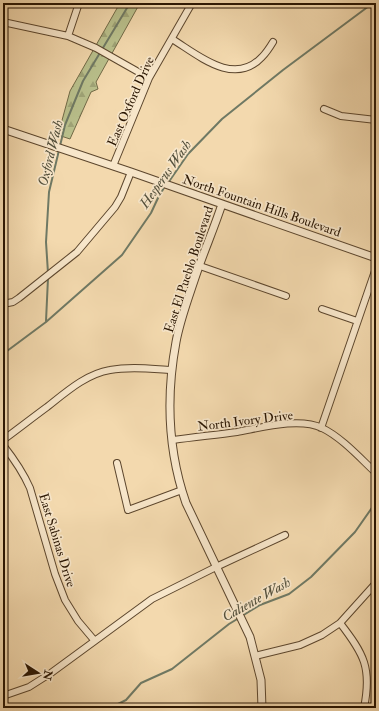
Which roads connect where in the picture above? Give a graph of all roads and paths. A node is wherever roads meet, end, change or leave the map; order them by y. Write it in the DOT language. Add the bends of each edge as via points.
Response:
graph roads {
  1 [pos="79,3"];
  2 [pos="192,3"];
  3 [pos="3,22"];
  4 [pos="68,36"];
  5 [pos="172,39"];
  6 [pos="273,42"];
  7 [pos="149,78"];
  8 [pos="324,109"];
  9 [pos="376,120"];
  10 [pos="3,129"];
  11 [pos="113,166"];
  12 [pos="131,172"];
  13 [pos="222,204"];
  14 [pos="376,258"];
  15 [pos="200,266"];
  16 [pos="376,268"];
  17 [pos="286,296"];
  18 [pos="3,304"];
  19 [pos="322,308"];
  20 [pos="358,321"];
  21 [pos="172,370"];
  22 [pos="321,428"];
  23 [pos="3,440"];
  24 [pos="173,440"];
  25 [pos="3,445"];
  26 [pos="118,463"];
  27 [pos="376,473"];
  28 [pos="182,490"];
  29 [pos="285,535"];
  30 [pos="216,567"];
  31 [pos="376,583"];
  32 [pos="340,623"];
  33 [pos="94,640"];
  34 [pos="255,656"];
  35 [pos="3,696"];
  36 [pos="262,708"];
  37 [pos="364,708"];
  1 -- 4 [label="street"];
  2 -- 5 [label="street, East Oxford Drive"];
  3 -- 4 [label="street"];
  4 -- 7 [label="street" via="96,48"];
  5 -- 6 [label="street" via="220,68 233,70 252,65 262,58"];
  5 -- 7 [label="street, East Oxford Drive"];
  7 -- 11 [label="street, East Oxford Drive"];
  8 -- 9 [label="street" via="341,116"];
  10 -- 11 [label="street, North Fountain Hills Boulevard"];
  11 -- 12 [label="street, North Fountain Hills Boulevard"];
  12 -- 13 [label="street, North Fountain Hills Boulevard"];
  12 -- 18 [label="street" via="115,207 77,252 19,298"];
  13 -- 14 [label="street, North Fountain Hills Boulevard"];
  13 -- 15 [label="street, East El Pueblo Boulevard"];
  15 -- 17 [label="street"];
  15 -- 21 [label="street, East El Pueblo Boulevard" via="176,341"];
  16 -- 20 [label="street"];
  19 -- 20 [label="street"];
  20 -- 22 [label="street"];
  21 -- 23 [label="street" via="119,368 93,376 75,385"];
  21 -- 24 [label="street, East El Pueblo Boulevard" via="169,406"];
  22 -- 24 [label="street, North Ivory Drive" via="304,424 285,424"];
  22 -- 27 [label="street, North Ivory Drive"];
  24 -- 28 [label="street, East El Pueblo Boulevard"];
  25 -- 33 [label="street, East Sabinas Drive" via="30,488 65,600"];
  26 -- 28 [label="street" via="128,510"];
  28 -- 30 [label="street, East El Pueblo Boulevard"];
  29 -- 30 [label="street"];
  30 -- 33 [label="street" via="152,599"];
  30 -- 34 [label="street, East El Pueblo Boulevard" via="250,637"];
  31 -- 32 [label="street"];
  32 -- 34 [label="street" via="300,645"];
  32 -- 37 [label="street" via="362,654 367,684"];
  33 -- 35 [label="street" via="29,687"];
  34 -- 36 [label="street, East El Pueblo Boulevard" via="261,680"];
}
